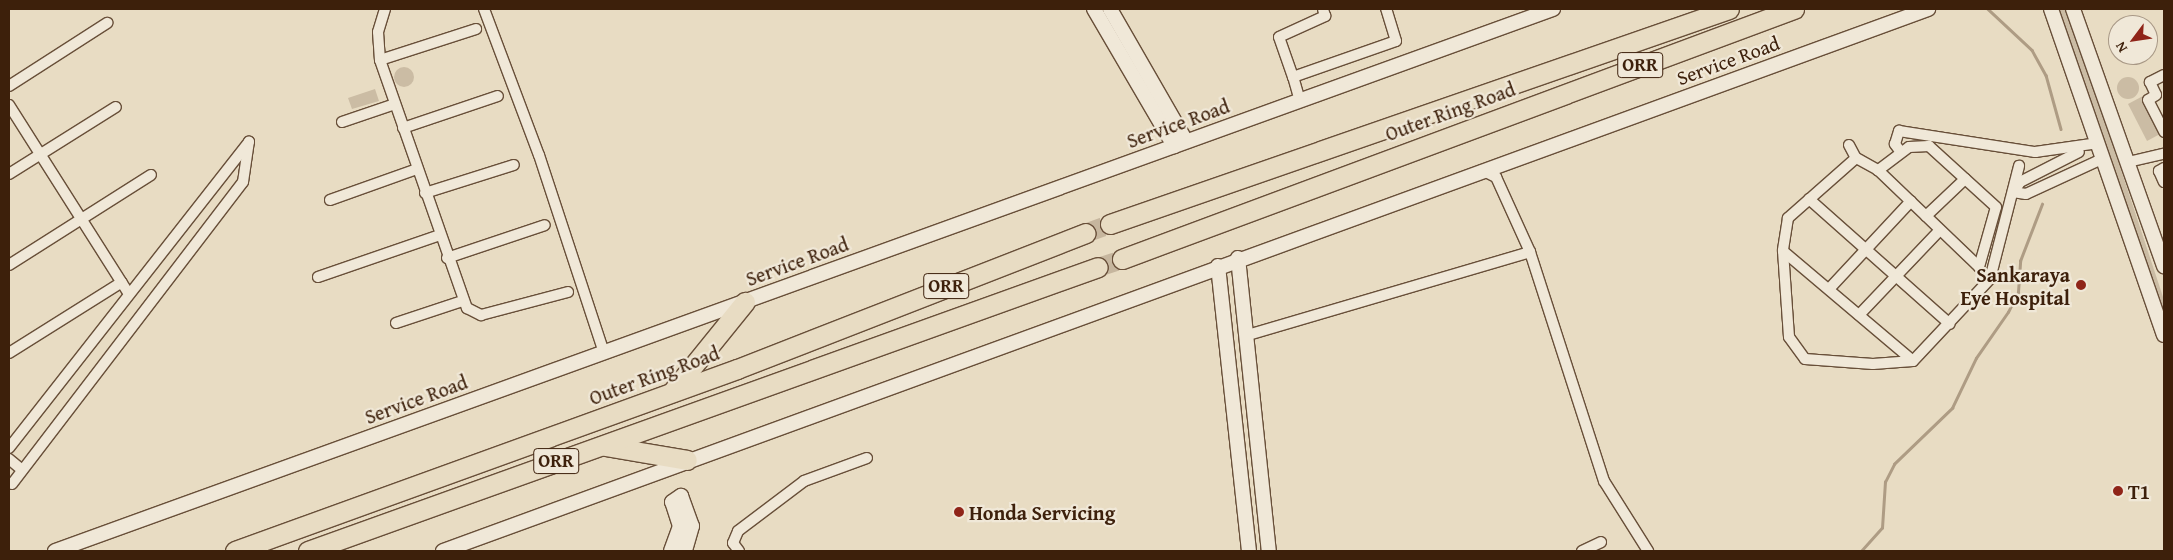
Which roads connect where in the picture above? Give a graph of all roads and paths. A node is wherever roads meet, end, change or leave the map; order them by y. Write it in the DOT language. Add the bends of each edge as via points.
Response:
graph roads {
  1 [pos="384,9"];
  2 [pos="484,9"];
  3 [pos="489,9"];
  4 [pos="1094,9"];
  5 [pos="1110,9"];
  6 [pos="1323,9"];
  7 [pos="1386,9"];
  8 [pos="1553,9"];
  9 [pos="1729,9"];
  10 [pos="1794,9"];
  11 [pos="1928,9"];
  12 [pos="2051,9"];
  13 [pos="2073,9"];
  14 [pos="107,23"];
  15 [pos="476,28"];
  16 [pos="380,60"];
  17 [pos="2164,75"];
  18 [pos="1293,77"];
  19 [pos="9,86"];
  20 [pos="498,96"];
  21 [pos="1300,100"];
  22 [pos="395,104"];
  23 [pos="9,105"];
  24 [pos="116,107"];
  25 [pos="342,122"];
  26 [pos="403,128"];
  27 [pos="2164,132"];
  28 [pos="1180,143"];
  29 [pos="1849,145"];
  30 [pos="2100,149"];
  31 [pos="1900,152"];
  32 [pos="40,154"];
  33 [pos="2164,154"];
  34 [pos="1856,158"];
  35 [pos="2128,162"];
  36 [pos="514,165"];
  37 [pos="2019,166"];
  38 [pos="2164,168"];
  39 [pos="417,169"];
  40 [pos="1481,170"];
  41 [pos="1878,170"];
  42 [pos="9,174"];
  43 [pos="151,175"];
  44 [pos="1965,179"];
  45 [pos="2026,179"];
  46 [pos="2164,182"];
  47 [pos="2032,191"];
  48 [pos="2013,192"];
  49 [pos="425,193"];
  50 [pos="1810,199"];
  51 [pos="330,200"];
  52 [pos="1911,201"];
  53 [pos="1926,216"];
  54 [pos="82,219"];
  55 [pos="1110,224"];
  56 [pos="545,225"];
  57 [pos="1940,230"];
  58 [pos="1085,233"];
  59 [pos="440,235"];
  60 [pos="1868,247"];
  61 [pos="1784,251"];
  62 [pos="1530,252"];
  63 [pos="448,258"];
  64 [pos="1238,258"];
  65 [pos="1122,259"];
  66 [pos="9,265"];
  67 [pos="1218,266"];
  68 [pos="2164,266"];
  69 [pos="1979,267"];
  70 [pos="1098,268"];
  71 [pos="1896,274"];
  72 [pos="318,277"];
  73 [pos="1990,279"];
  74 [pos="122,282"];
  75 [pos="1829,289"];
  76 [pos="568,292"];
  77 [pos="129,294"];
  78 [pos="462,301"];
  79 [pos="745,302"];
  80 [pos="1859,315"];
  81 [pos="868,319"];
  82 [pos="396,323"];
  83 [pos="1950,324"];
  84 [pos="1248,335"];
  85 [pos="2164,336"];
  86 [pos="878,344"];
  87 [pos="606,352"];
  88 [pos="9,353"];
  89 [pos="1913,361"];
  90 [pos="671,392"];
  91 [pos="1255,397"];
  92 [pos="1235,398"];
  93 [pos="600,445"];
  94 [pos="9,448"];
  95 [pos="867,458"];
  96 [pos="9,459"];
  97 [pos="687,460"];
  98 [pos="22,470"];
  99 [pos="12,484"];
  100 [pos="1266,516"];
  101 [pos="1246,518"];
  102 [pos="1601,542"];
  103 [pos="243,548"];
  104 [pos="55,551"];
  105 [pos="230,551"];
  106 [pos="308,551"];
  107 [pos="443,551"];
  108 [pos="671,551"];
  109 [pos="685,551"];
  110 [pos="739,551"];
  111 [pos="1249,551"];
  112 [pos="1269,551"];
  113 [pos="1582,551"];
  114 [pos="1648,551"];
  1 -- 16 [label="street" via="378,32"];
  2 -- 87 [label="street" via="539,155"];
  3 -- 87 [label="street"];
  4 -- 28 [label="main road"];
  5 -- 28 [label="main road"];
  6 -- 18 [label="street" via="1325,16 1279,38"];
  7 -- 18 [label="street" via="1396,41"];
  8 -- 21 [label="main road, Service Road"];
  9 -- 55 [label="highway, Outer Ring Road / ORR"];
  10 -- 65 [label="highway, Outer Ring Road / ORR"];
  11 -- 40 [label="main road, Service Road"];
  12 -- 30 [label="main road"];
  13 -- 35 [label="main road"];
  14 -- 19 [label="street"];
  15 -- 16 [label="street"];
  16 -- 22 [label="street"];
  17 -- 27 [label="street" via="2150,82 2156,95 2148,100"];
  18 -- 21 [label="street"];
  20 -- 26 [label="street"];
  21 -- 28 [label="main road, Service Road"];
  22 -- 25 [label="street"];
  22 -- 26 [label="street"];
  23 -- 32 [label="street"];
  24 -- 32 [label="street"];
  26 -- 39 [label="street"];
  28 -- 79 [label="main road, Service Road"];
  29 -- 34 [label="street"];
  30 -- 31 [label="street" via="2035,152 1899,131 1895,144"];
  30 -- 45 [label="street"];
  30 -- 47 [label="street"];
  30 -- 85 [label="main road"];
  31 -- 41 [label="street"];
  31 -- 44 [label="street" via="1929,146"];
  32 -- 42 [label="street"];
  32 -- 54 [label="street"];
  33 -- 35 [label="street"];
  34 -- 41 [label="street"];
  34 -- 50 [label="street"];
  35 -- 68 [label="main road"];
  36 -- 49 [label="street"];
  37 -- 48 [label="street"];
  38 -- 46 [label="street" via="2159,171"];
  39 -- 49 [label="street"];
  39 -- 51 [label="street"];
  40 -- 62 [label="street" via="1496,177"];
  40 -- 64 [label="main road, Service Road" via="1368,217"];
  41 -- 52 [label="street"];
  43 -- 54 [label="street"];
  44 -- 53 [label="street"];
  44 -- 69 [label="street" via="1996,207"];
  45 -- 47 [label="street"];
  45 -- 48 [label="street"];
  47 -- 48 [label="street"];
  48 -- 73 [label="street"];
  49 -- 59 [label="street"];
  50 -- 60 [label="street"];
  50 -- 61 [label="street" via="1788,218"];
  52 -- 53 [label="street"];
  52 -- 60 [label="street"];
  53 -- 57 [label="street"];
  54 -- 66 [label="street"];
  54 -- 74 [label="street"];
  56 -- 63 [label="street"];
  57 -- 69 [label="street"];
  57 -- 71 [label="street"];
  58 -- 81 [label="highway, Outer Ring Road / ORR"];
  59 -- 63 [label="street"];
  59 -- 72 [label="street"];
  60 -- 71 [label="street"];
  60 -- 75 [label="street"];
  61 -- 75 [label="street"];
  61 -- 89 [label="street" via="1789,337 1805,358 1883,364"];
  62 -- 84 [label="street"];
  62 -- 114 [label="street" via="1604,481"];
  63 -- 78 [label="street"];
  64 -- 67 [label="main road, Service Road"];
  64 -- 84 [label="main road"];
  67 -- 92 [label="main road"];
  67 -- 97 [label="main road, Service Road"];
  69 -- 73 [label="street"];
  70 -- 86 [label="highway, ORR"];
  71 -- 80 [label="street"];
  71 -- 83 [label="street"];
  73 -- 83 [label="street"];
  74 -- 77 [label="street"];
  74 -- 88 [label="street"];
  75 -- 80 [label="street"];
  76 -- 78 [label="street" via="481,315 472,314"];
  77 -- 94 [label="street"];
  77 -- 98 [label="street" via="249,141 243,182"];
  78 -- 82 [label="street"];
  79 -- 87 [label="main road, Service Road"];
  79 -- 90 [label="highway"];
  80 -- 89 [label="street"];
  81 -- 86 [label="highway"];
  81 -- 90 [label="highway, Outer Ring Road / ORR"];
  83 -- 89 [label="street"];
  84 -- 91 [label="main road"];
  86 -- 93 [label="highway, ORR"];
  87 -- 104 [label="main road, Service Road"];
  90 -- 103 [label="highway, Outer Ring Road / ORR"];
  91 -- 92 [label="main road"];
  91 -- 100 [label="main road"];
  92 -- 101 [label="main road"];
  93 -- 97 [label="highway"];
  93 -- 106 [label="highway, ORR"];
  95 -- 110 [label="street" via="804,481 738,531 733,543"];
  96 -- 98 [label="street"];
  97 -- 107 [label="main road, Service Road"];
  98 -- 99 [label="street"];
  100 -- 101 [label="main road"];
  100 -- 112 [label="main road"];
  101 -- 111 [label="main road"];
  102 -- 113 [label="street"];
  103 -- 105 [label="highway, ORR"];
  108 -- 109 [label="main road" via="680,526 672,502 681,496 692,526"];
}
